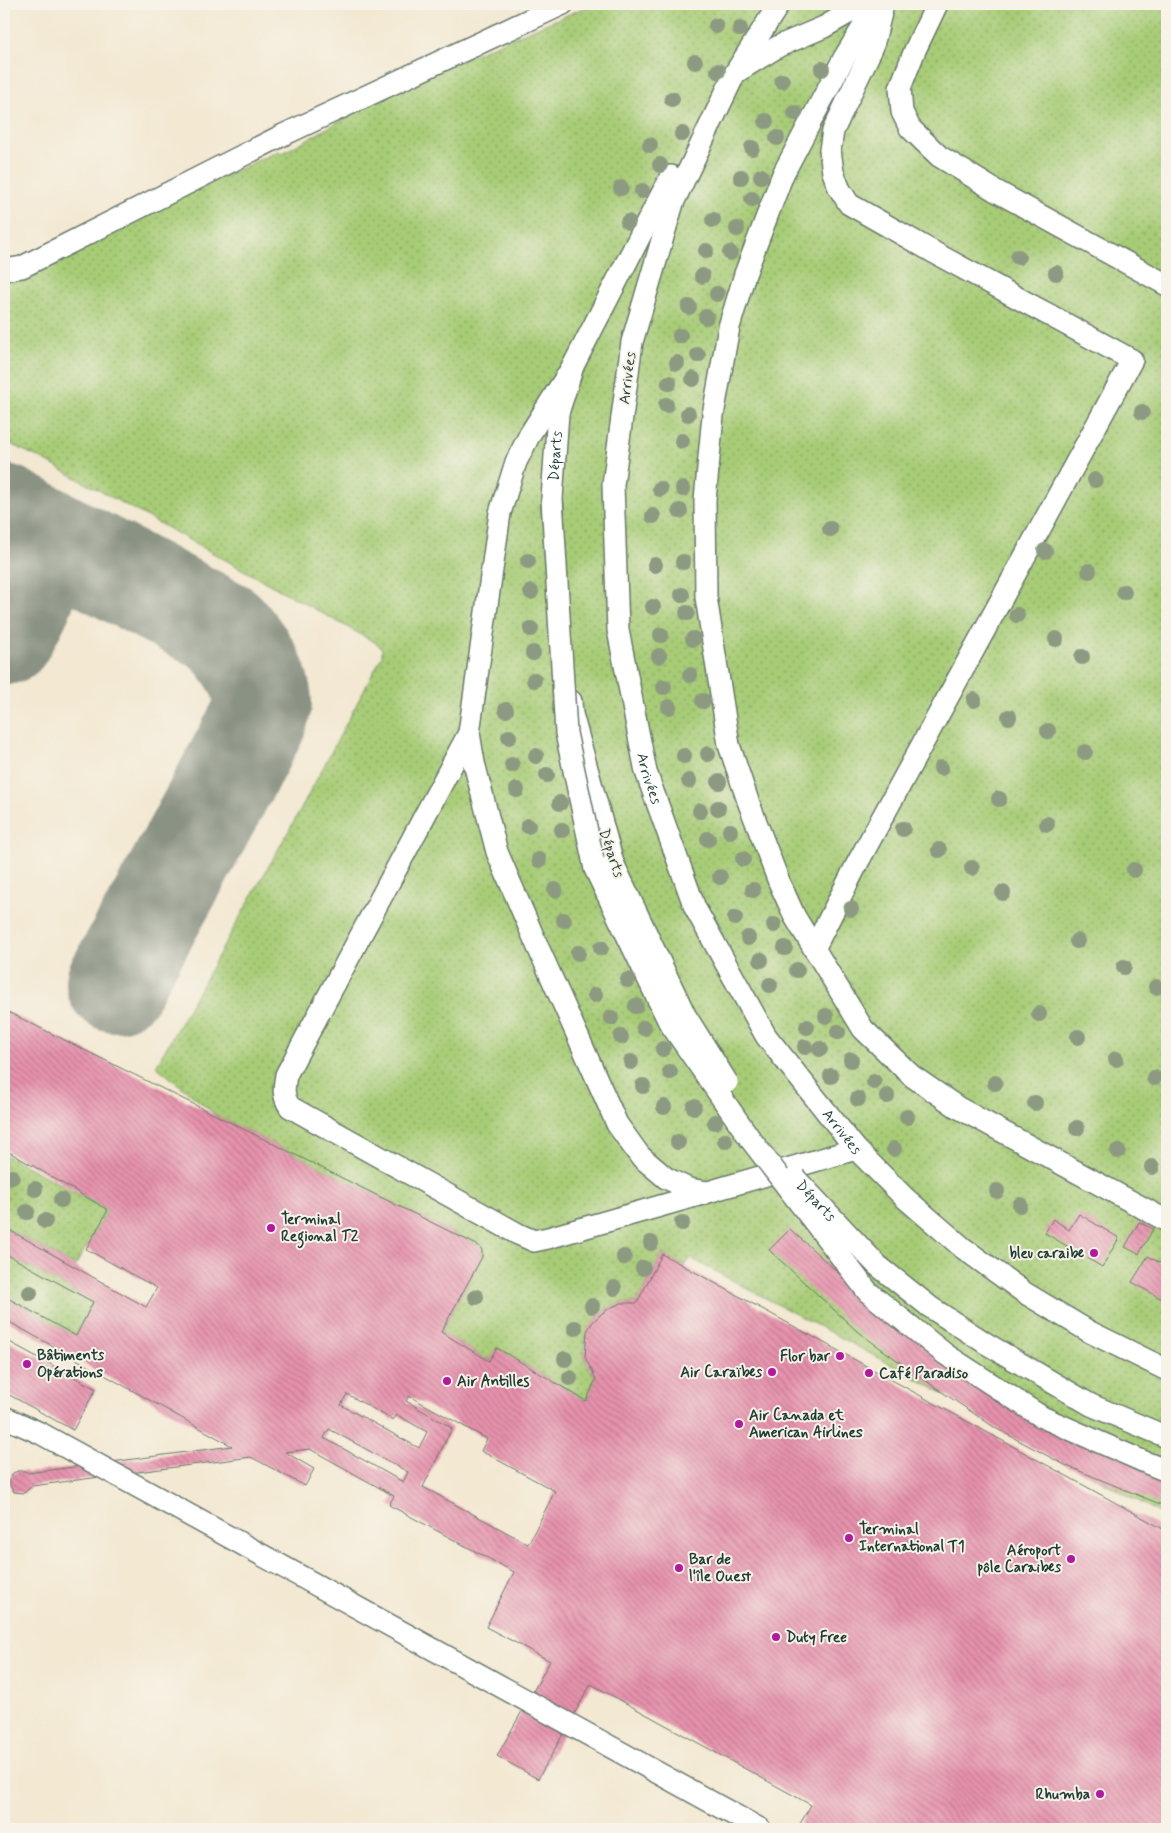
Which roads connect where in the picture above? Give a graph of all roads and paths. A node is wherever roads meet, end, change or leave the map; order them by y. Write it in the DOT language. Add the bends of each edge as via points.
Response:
graph roads {
  1 [pos="563,4"];
  2 [pos="780,4"];
  3 [pos="864,4"];
  4 [pos="882,4"];
  5 [pos="937,4"];
  6 [pos="735,73"];
  7 [pos="4,270"];
  8 [pos="1167,285"];
  9 [pos="574,366"];
  10 [pos="552,499"];
  11 [pos="469,733"];
  12 [pos="814,949"];
  13 [pos="856,1149"];
  14 [pos="708,1192"];
  15 [pos="1167,1221"];
  16 [pos="1167,1370"];
  17 [pos="4,1417"];
  18 [pos="1167,1437"];
  19 [pos="1167,1470"];
  20 [pos="760,1829"];
  1 -- 7 [label="lane" via="284,135 22,268"];
  2 -- 6 [label="lane, Arrivées"];
  3 -- 6 [label="lane" via="824,28 779,46"];
  4 -- 12 [label="lane" via="844,58 783,174 756,246 729,328 712,415 705,500 708,607 729,744 779,882"];
  4 -- 12 [label="lane" via="873,46 833,131 830,150 834,172 849,204 1132,360 867,845"];
  5 -- 8 [label="lane" via="900,88 902,112 910,128 939,156 996,191"];
  6 -- 9 [label="lane, Départs" via="698,123"];
  6 -- 13 [label="lane, Arrivées" via="673,203 632,342 613,485 618,630 646,772 695,908 766,1036"];
  9 -- 10 [label="lane, Départs" via="558,413"];
  9 -- 11 [label="lane" via="530,434 516,462 500,513"];
  10 -- 18 [label="lane, Départs, bridge" via="572,714 613,863 685,1015 741,1104 796,1180 877,1265 930,1307 1091,1405"];
  10 -- 19 [label="lane, bridge" via="566,733 596,869 669,1022 750,1140 868,1292 945,1354 1042,1416"];
  11 -- 14 [label="lane" via="498,852 617,1124 640,1156 666,1178 689,1189"];
  11 -- 14 [label="lane" via="286,1075 285,1101 290,1107 534,1241"];
  12 -- 15 [label="lane" via="863,1029 912,1076 957,1107"];
  13 -- 14 [label="lane"];
  13 -- 16 [label="lane, Arrivées" via="905,1198 956,1242 1024,1293 1090,1332"];
  17 -- 20 [label="lane" via="48,1438"];
}
